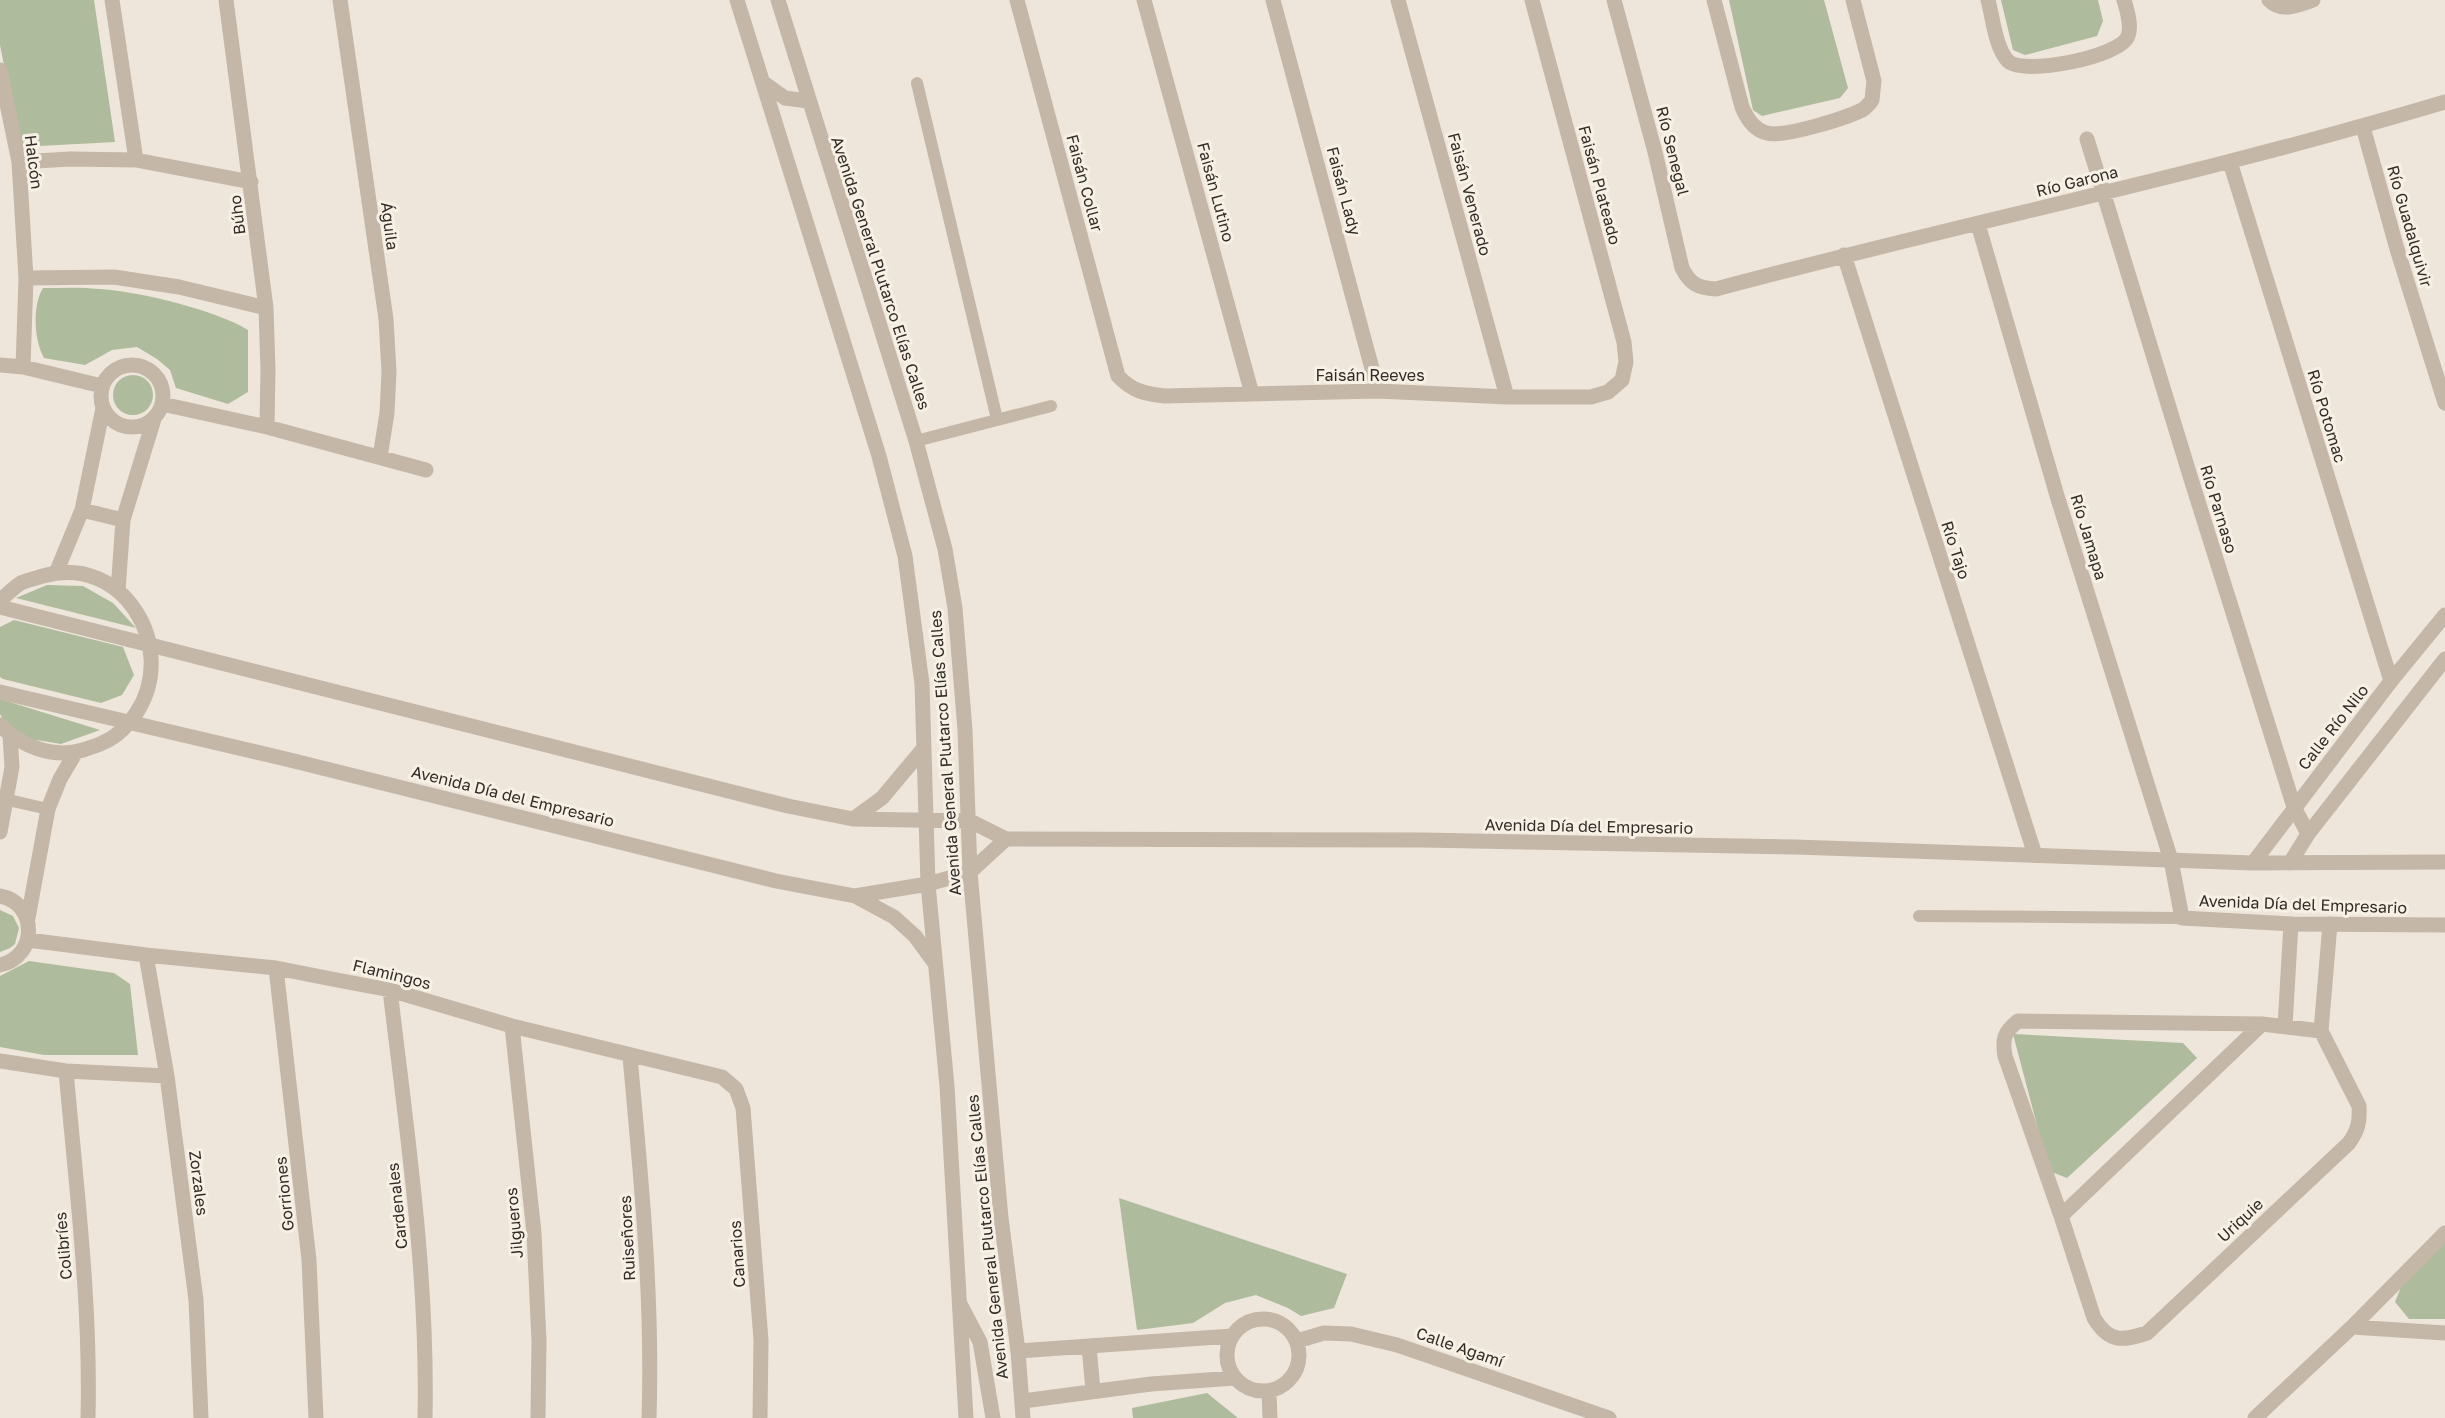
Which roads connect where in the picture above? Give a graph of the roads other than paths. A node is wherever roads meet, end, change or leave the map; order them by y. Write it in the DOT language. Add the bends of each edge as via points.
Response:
graph roads {
  1 [pos="112,0"];
  2 [pos="226,0"];
  3 [pos="340,0"];
  4 [pos="737,0"];
  5 [pos="778,0"];
  6 [pos="1017,0"];
  7 [pos="1144,0"];
  8 [pos="1273,0"];
  9 [pos="1398,0"];
  10 [pos="1532,0"];
  11 [pos="1614,0"];
  12 [pos="1714,0"];
  13 [pos="1853,0"];
  14 [pos="1988,0"];
  15 [pos="2124,0"];
  16 [pos="2269,0"];
  17 [pos="2313,0"];
  18 [pos="0,70"];
  19 [pos="764,83"];
  20 [pos="917,83"];
  21 [pos="808,101"];
  22 [pos="2445,102"];
  23 [pos="2363,127"];
  24 [pos="2087,138"];
  25 [pos="136,160"];
  26 [pos="19,162"];
  27 [pos="2230,162"];
  28 [pos="251,182"];
  29 [pos="2103,193"];
  30 [pos="1978,224"];
  31 [pos="1844,255"];
  32 [pos="26,278"];
  33 [pos="1716,289"];
  34 [pos="266,308"];
  35 [pos="0,365"];
  36 [pos="23,367"];
  37 [pos="1118,376"];
  38 [pos="1622,380"];
  39 [pos="102,386"];
  40 [pos="1378,391"];
  41 [pos="1252,394"];
  42 [pos="1507,397"];
  43 [pos="2445,403"];
  44 [pos="162,404"];
  45 [pos="1051,406"];
  46 [pos="103,408"];
  47 [pos="154,419"];
  48 [pos="997,419"];
  49 [pos="267,427"];
  50 [pos="916,441"];
  51 [pos="380,457"];
  52 [pos="426,470"];
  53 [pos="82,510"];
  54 [pos="123,520"];
  55 [pos="56,573"];
  56 [pos="118,591"];
  57 [pos="0,600"];
  58 [pos="0,607"];
  59 [pos="2445,615"];
  60 [pos="151,644"];
  61 [pos="2445,659"];
  62 [pos="2391,681"];
  63 [pos="0,692"];
  64 [pos="130,722"];
  65 [pos="5,730"];
  66 [pos="923,749"];
  67 [pos="76,752"];
  68 [pos="4,799"];
  69 [pos="2294,807"];
  70 [pos="48,809"];
  71 [pos="853,819"];
  72 [pos="926,821"];
  73 [pos="970,821"];
  74 [pos="0,832"];
  75 [pos="2308,834"];
  76 [pos="1006,839"];
  77 [pos="2035,855"];
  78 [pos="2171,860"];
  79 [pos="2445,862"];
  80 [pos="2253,863"];
  81 [pos="2290,863"];
  82 [pos="970,872"];
  83 [pos="928,884"];
  84 [pos="0,896"];
  85 [pos="855,896"];
  86 [pos="1919,916"];
  87 [pos="27,918"];
  88 [pos="2182,918"];
  89 [pos="2291,924"];
  90 [pos="2330,924"];
  91 [pos="2445,925"];
  92 [pos="28,940"];
  93 [pos="146,955"];
  94 [pos="0,965"];
  95 [pos="935,965"];
  96 [pos="276,968"];
  97 [pos="390,990"];
  98 [pos="2262,1024"];
  99 [pos="512,1026"];
  100 [pos="2285,1026"];
  101 [pos="2321,1031"];
  102 [pos="630,1057"];
  103 [pos="0,1061"];
  104 [pos="66,1071"];
  105 [pos="167,1076"];
  106 [pos="736,1089"];
  107 [pos="2061,1216"];
  108 [pos="2445,1233"];
  109 [pos="958,1301"];
  110 [pos="2352,1327"];
  111 [pos="2445,1332"];
  112 [pos="1232,1336"];
  113 [pos="1297,1341"];
  114 [pos="1089,1346"];
  115 [pos="1018,1351"];
  116 [pos="1235,1378"];
  117 [pos="1092,1390"];
  118 [pos="1269,1391"];
  119 [pos="1023,1401"];
  120 [pos="88,1418"];
  121 [pos="201,1418"];
  122 [pos="315,1418"];
  123 [pos="425,1418"];
  124 [pos="538,1418"];
  125 [pos="649,1418"];
  126 [pos="760,1418"];
  127 [pos="966,1418"];
  128 [pos="993,1418"];
  129 [pos="1023,1418"];
  130 [pos="1270,1418"];
  131 [pos="1610,1418"];
  132 [pos="2255,1418"];
  1 -- 25 [label="street"];
  2 -- 28 [label="street, Búho"];
  3 -- 51 [label="street, Águila" via="386,319 389,372"];
  4 -- 19 [label="street, Avenida General Plutarco Elías Calles"];
  5 -- 21 [label="street, Avenida General Plutarco Elías Calles"];
  6 -- 37 [label="street, Faisán Collar"];
  7 -- 41 [label="street, Faisán Lutino"];
  8 -- 40 [label="street, Faisán Lady"];
  9 -- 42 [label="street, Faisán Venerado"];
  10 -- 38 [label="street, Faisán Plateado" via="1624,342 1626,362"];
  11 -- 33 [label="street, Río Senegal" via="1682,268 1689,281 1701,288"];
  12 -- 13 [label="street" via="1747,118 1756,128 1778,134 1859,111 1872,100 1874,81"];
  14 -- 15 [label="street" via="2008,61 2031,68 2104,54 2123,44 2129,26"];
  16 -- 17 [label="street" via="2287,7"];
  18 -- 26 [label="street, Halcón"];
  19 -- 21 [label="street" via="785,98"];
  19 -- 66 [label="street, Avenida General Plutarco Elías Calles" via="879,456 905,556 922,684"];
  20 -- 48 [label="lane"];
  21 -- 50 [label="street, Avenida General Plutarco Elías Calles"];
  22 -- 23 [label="street, Río Garona"];
  23 -- 27 [label="street, Río Garona"];
  23 -- 43 [label="street, Río Guadalquivir"];
  24 -- 29 [label="street, Río Parnaso"];
  25 -- 26 [label="street"];
  25 -- 28 [label="street"];
  26 -- 32 [label="street, Halcón"];
  27 -- 29 [label="street, Río Garona"];
  27 -- 62 [label="street, Río Potomac"];
  28 -- 34 [label="street, Búho"];
  29 -- 30 [label="street, Río Garona"];
  29 -- 69 [label="street, Río Parnaso"];
  30 -- 31 [label="street, Río Garona"];
  30 -- 78 [label="street, Río Jamapa" via="2058,499"];
  31 -- 33 [label="street, Río Garona"];
  31 -- 77 [label="street, Río Tajo"];
  32 -- 34 [label="street" via="114,277 179,287"];
  32 -- 36 [label="street, Halcón"];
  34 -- 49 [label="street, Búho"];
  35 -- 36 [label="street"];
  36 -- 39 [label="street"];
  37 -- 41 [label="street, Faisán Reeves" via="1128,387 1146,394"];
  38 -- 42 [label="street, Faisán Reeves" via="1608,392 1591,397"];
  39 -- 44 [label="street" via="105,378 120,366 141,365 156,375 161,384"];
  39 -- 46 [label="street"];
  40 -- 41 [label="street, Faisán Reeves"];
  40 -- 42 [label="street, Faisán Reeves"];
  44 -- 47 [label="street"];
  44 -- 49 [label="street"];
  45 -- 48 [label="lane"];
  46 -- 47 [label="street" via="108,417 128,427"];
  46 -- 53 [label="street"];
  47 -- 54 [label="street"];
  48 -- 50 [label="lane"];
  49 -- 51 [label="street"];
  50 -- 73 [label="street, Avenida General Plutarco Elías Calles" via="945,549 955,608"];
  51 -- 52 [label="street"];
  53 -- 54 [label="street"];
  53 -- 55 [label="street"];
  54 -- 56 [label="street"];
  55 -- 56 [label="street" via="100,580"];
  55 -- 57 [label="street" via="22,583"];
  56 -- 60 [label="street" via="140,615"];
  58 -- 60 [label="street, Avenida Día del Empresario"];
  59 -- 62 [label="street, Calle Río Nilo"];
  60 -- 64 [label="street" via="152,672 145,699"];
  60 -- 71 [label="street, Avenida Día del Empresario" via="788,806"];
  61 -- 75 [label="street"];
  62 -- 69 [label="street, Calle Río Nilo"];
  63 -- 64 [label="street, Avenida Día del Empresario"];
  64 -- 67 [label="street" via="106,742"];
  64 -- 85 [label="street, Avenida Día del Empresario" via="776,881"];
  65 -- 67 [label="street" via="30,747"];
  65 -- 68 [label="street" via="12,767"];
  66 -- 71 [label="street" via="882,798"];
  66 -- 72 [label="street, Avenida General Plutarco Elías Calles"];
  67 -- 70 [label="street"];
  68 -- 70 [label="lane"];
  68 -- 74 [label="street"];
  69 -- 75 [label="street, Río Parnaso"];
  69 -- 80 [label="street, Calle Río Nilo"];
  70 -- 87 [label="street"];
  71 -- 72 [label="street, Avenida Día del Empresario"];
  72 -- 73 [label="street, Avenida Día del Empresario"];
  72 -- 83 [label="street, Avenida General Plutarco Elías Calles"];
  73 -- 76 [label="street, Avenida Día del Empresario"];
  73 -- 82 [label="street, Avenida General Plutarco Elías Calles"];
  75 -- 81 [label="street"];
  76 -- 77 [label="street, Avenida Día del Empresario" via="1423,840"];
  76 -- 82 [label="street, Avenida Día del Empresario"];
  77 -- 78 [label="street, Avenida Día del Empresario"];
  78 -- 80 [label="street, Avenida Día del Empresario"];
  78 -- 88 [label="street, Avenida Día del Empresario"];
  79 -- 81 [label="street, Avenida Día del Empresario"];
  80 -- 81 [label="street, Avenida Día del Empresario"];
  82 -- 83 [label="street, Avenida Día del Empresario"];
  82 -- 115 [label="street, Avenida General Plutarco Elías Calles" via="1000,1218"];
  83 -- 85 [label="street, Avenida Día del Empresario"];
  83 -- 95 [label="street, Avenida General Plutarco Elías Calles"];
  84 -- 87 [label="street" via="15,902"];
  85 -- 95 [label="street" via="894,917 915,936"];
  86 -- 88 [label="lane"];
  87 -- 92 [label="street"];
  88 -- 89 [label="street, Avenida Día del Empresario"];
  89 -- 90 [label="street, Avenida Día del Empresario"];
  89 -- 100 [label="street"];
  90 -- 91 [label="street, Avenida Día del Empresario"];
  90 -- 101 [label="street"];
  92 -- 93 [label="street, Flamingos"];
  92 -- 94 [label="street" via="16,958"];
  93 -- 96 [label="street, Flamingos"];
  93 -- 105 [label="street, Zorzales"];
  95 -- 109 [label="street, Avenida General Plutarco Elías Calles" via="947,1086"];
  96 -- 97 [label="street, Flamingos"];
  96 -- 122 [label="street, Gorriones" via="309,1260"];
  97 -- 99 [label="street, Flamingos"];
  97 -- 123 [label="street, Cardenales" via="421,1248"];
  98 -- 100 [label="street, Uriquie"];
  98 -- 107 [label="street"];
  98 -- 107 [label="street, Uriquie" via="2018,1022 2007,1030 2002,1041 2005,1056"];
  99 -- 102 [label="street, Flamingos"];
  99 -- 124 [label="street, Jilgueros" via="534,1233"];
  100 -- 101 [label="street, Uriquie"];
  101 -- 107 [label="street, Uriquie" via="2359,1106 2357,1132 2147,1333 2114,1339 2100,1329"];
  102 -- 106 [label="street, Flamingos" via="722,1077"];
  102 -- 125 [label="street, Ruiseñores" via="644,1211 651,1357"];
  103 -- 104 [label="street"];
  104 -- 105 [label="street"];
  104 -- 120 [label="street, Colibríes" via="84,1282"];
  105 -- 121 [label="street, Zorzales" via="196,1300"];
  106 -- 126 [label="street, Canarios" via="743,1108 755,1245 761,1340"];
  108 -- 110 [label="street"];
  109 -- 127 [label="street, Avenida General Plutarco Elías Calles"];
  109 -- 128 [label="street" via="980,1342"];
  110 -- 111 [label="street"];
  110 -- 132 [label="street"];
  112 -- 113 [label="street" via="1243,1324 1258,1318 1274,1320 1288,1328"];
  112 -- 114 [label="street"];
  112 -- 116 [label="street" via="1227,1358"];
  113 -- 118 [label="street" via="1299,1362 1288,1381"];
  113 -- 131 [label="street, Calle Agamí" via="1333,1333 1397,1345"];
  114 -- 115 [label="street"];
  114 -- 117 [label="street"];
  115 -- 119 [label="street, Avenida General Plutarco Elías Calles"];
  116 -- 117 [label="street"];
  116 -- 118 [label="street" via="1250,1389"];
  117 -- 119 [label="street"];
  118 -- 130 [label="street"];
  119 -- 129 [label="street, Avenida General Plutarco Elías Calles"];
}
